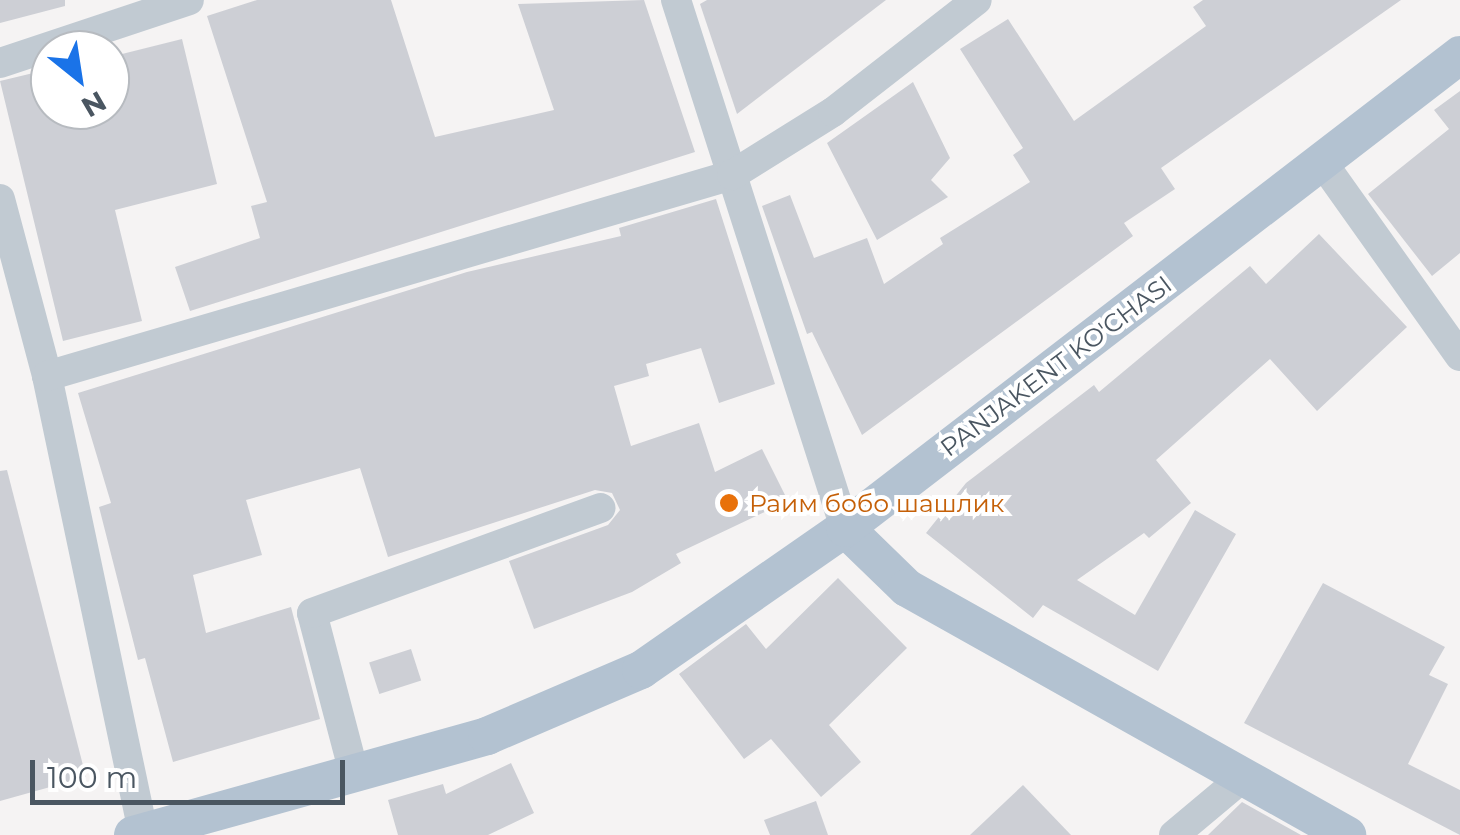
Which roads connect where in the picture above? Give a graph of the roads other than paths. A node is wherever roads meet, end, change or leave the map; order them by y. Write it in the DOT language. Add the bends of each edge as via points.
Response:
graph roads {
  1 [pos="189,0"];
  2 [pos="676,0"];
  3 [pos="977,0"];
  4 [pos="1460,55"];
  5 [pos="0,63"];
  6 [pos="1322,162"];
  7 [pos="732,175"];
  8 [pos="0,199"];
  9 [pos="1460,356"];
  10 [pos="47,376"];
  11 [pos="601,508"];
  12 [pos="845,528"];
  13 [pos="354,773"];
  14 [pos="1243,776"];
  15 [pos="140,834"];
  16 [pos="1174,835"];
  17 [pos="1347,835"];
  1 -- 5 [label="street"];
  2 -- 7 [label="street"];
  3 -- 7 [label="street" via="833,112"];
  4 -- 6 [label="main road, PANJAKENT KO'CHASI"];
  6 -- 9 [label="street"];
  6 -- 12 [label="main road, PANJAKENT KO'CHASI"];
  7 -- 10 [label="street"];
  7 -- 12 [label="street"];
  8 -- 10 [label="street"];
  10 -- 15 [label="street"];
  11 -- 13 [label="street" via="312,613"];
  12 -- 13 [label="main road, PANJAKENT KO'CHASI" via="687,642 625,678 487,736"];
  12 -- 14 [label="main road" via="907,588"];
  13 -- 15 [label="main road, PANJAKENT KO'CHASI"];
  14 -- 16 [label="street"];
  14 -- 17 [label="main road"];
}
